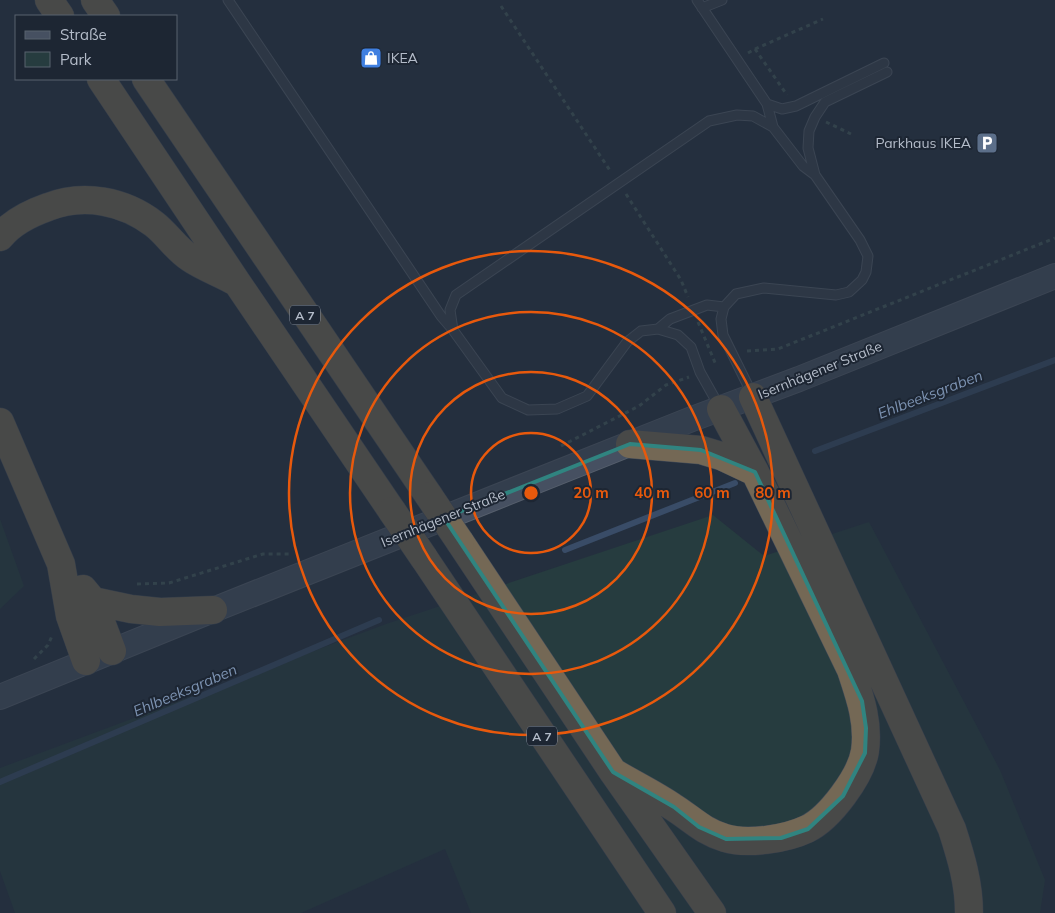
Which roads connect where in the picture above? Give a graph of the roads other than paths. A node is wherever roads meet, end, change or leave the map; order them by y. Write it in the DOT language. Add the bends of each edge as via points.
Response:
graph roads {
  1 [pos="49,0"];
  2 [pos="95,0"];
  3 [pos="228,0"];
  4 [pos="697,0"];
  5 [pos="722,0"];
  6 [pos="702,8"];
  7 [pos="59,15"];
  8 [pos="105,15"];
  9 [pos="102,80"];
  10 [pos="147,80"];
  11 [pos="767,104"];
  12 [pos="774,127"];
  13 [pos="815,175"];
  14 [pos="0,237"];
  15 [pos="1055,276"];
  16 [pos="236,281"];
  17 [pos="724,307"];
  18 [pos="658,329"];
  19 [pos="454,330"];
  20 [pos="753,397"];
  21 [pos="721,409"];
  22 [pos="0,422"];
  23 [pos="630,444"];
  24 [pos="756,472"];
  25 [pos="61,564"];
  26 [pos="93,601"];
  27 [pos="213,610"];
  28 [pos="112,651"];
  29 [pos="86,661"];
  30 [pos="0,697"];
  31 [pos="614,772"];
  32 [pos="662,913"];
  33 [pos="712,913"];
  34 [pos="969,913"];
  1 -- 7 [label="highway"];
  2 -- 8 [label="highway"];
  3 -- 19 [label="lane" via="440,316"];
  4 -- 6 [label="lane"];
  5 -- 6 [label="lane"];
  6 -- 11 [label="lane"];
  9 -- 16 [label="highway, A 7"];
  10 -- 31 [label="highway, A 7, bridge"];
  11 -- 12 [label="lane"];
  11 -- 13 [label="lane" via="782,109 796,106 885,67 825,102 815,117 809,131 808,148"];
  12 -- 13 [label="lane" via="803,166"];
  12 -- 19 [label="lane" via="753,116 737,115 709,121 456,295 450,310"];
  13 -- 17 [label="lane" via="868,256 862,280 849,292 836,295 764,288 736,294"];
  14 -- 16 [label="highway" via="32,212 57,203 85,200 112,203 132,210 154,224 189,258"];
  15 -- 20 [label="main road, Isernhägener Straße"];
  16 -- 32 [label="highway, A 7, bridge"];
  17 -- 18 [label="lane" via="707,305 670,319"];
  17 -- 20 [label="lane" via="721,319 723,335"];
  18 -- 19 [label="lane" via="641,331 627,342 587,396 558,409 528,410 502,398"];
  18 -- 21 [label="lane" via="678,335 691,348 700,372"];
  20 -- 21 [label="main road, Isernhägener Straße"];
  20 -- 34 [label="highway" via="946,815 969,891"];
  21 -- 23 [label="main road, Isernhägener Straße"];
  21 -- 24 [label="highway"];
  22 -- 25 [label="highway"];
  23 -- 24 [label="highway" via="701,450"];
  23 -- 27 [label="main road, Isernhägener Straße"];
  24 -- 31 [label="highway" via="851,670 862,701 865,754 856,776 844,796 808,829 781,838 754,841 726,839 699,827 674,807"];
  25 -- 26 [label="highway"];
  25 -- 29 [label="highway" via="70,616"];
  26 -- 27 [label="highway" via="160,612"];
  26 -- 28 [label="highway"];
  27 -- 28 [label="main road, Isernhägener Straße"];
  28 -- 29 [label="main road, Isernhägener Straße"];
  29 -- 30 [label="main road, Isernhägener Straße"];
  31 -- 33 [label="highway, A 7"];
}
